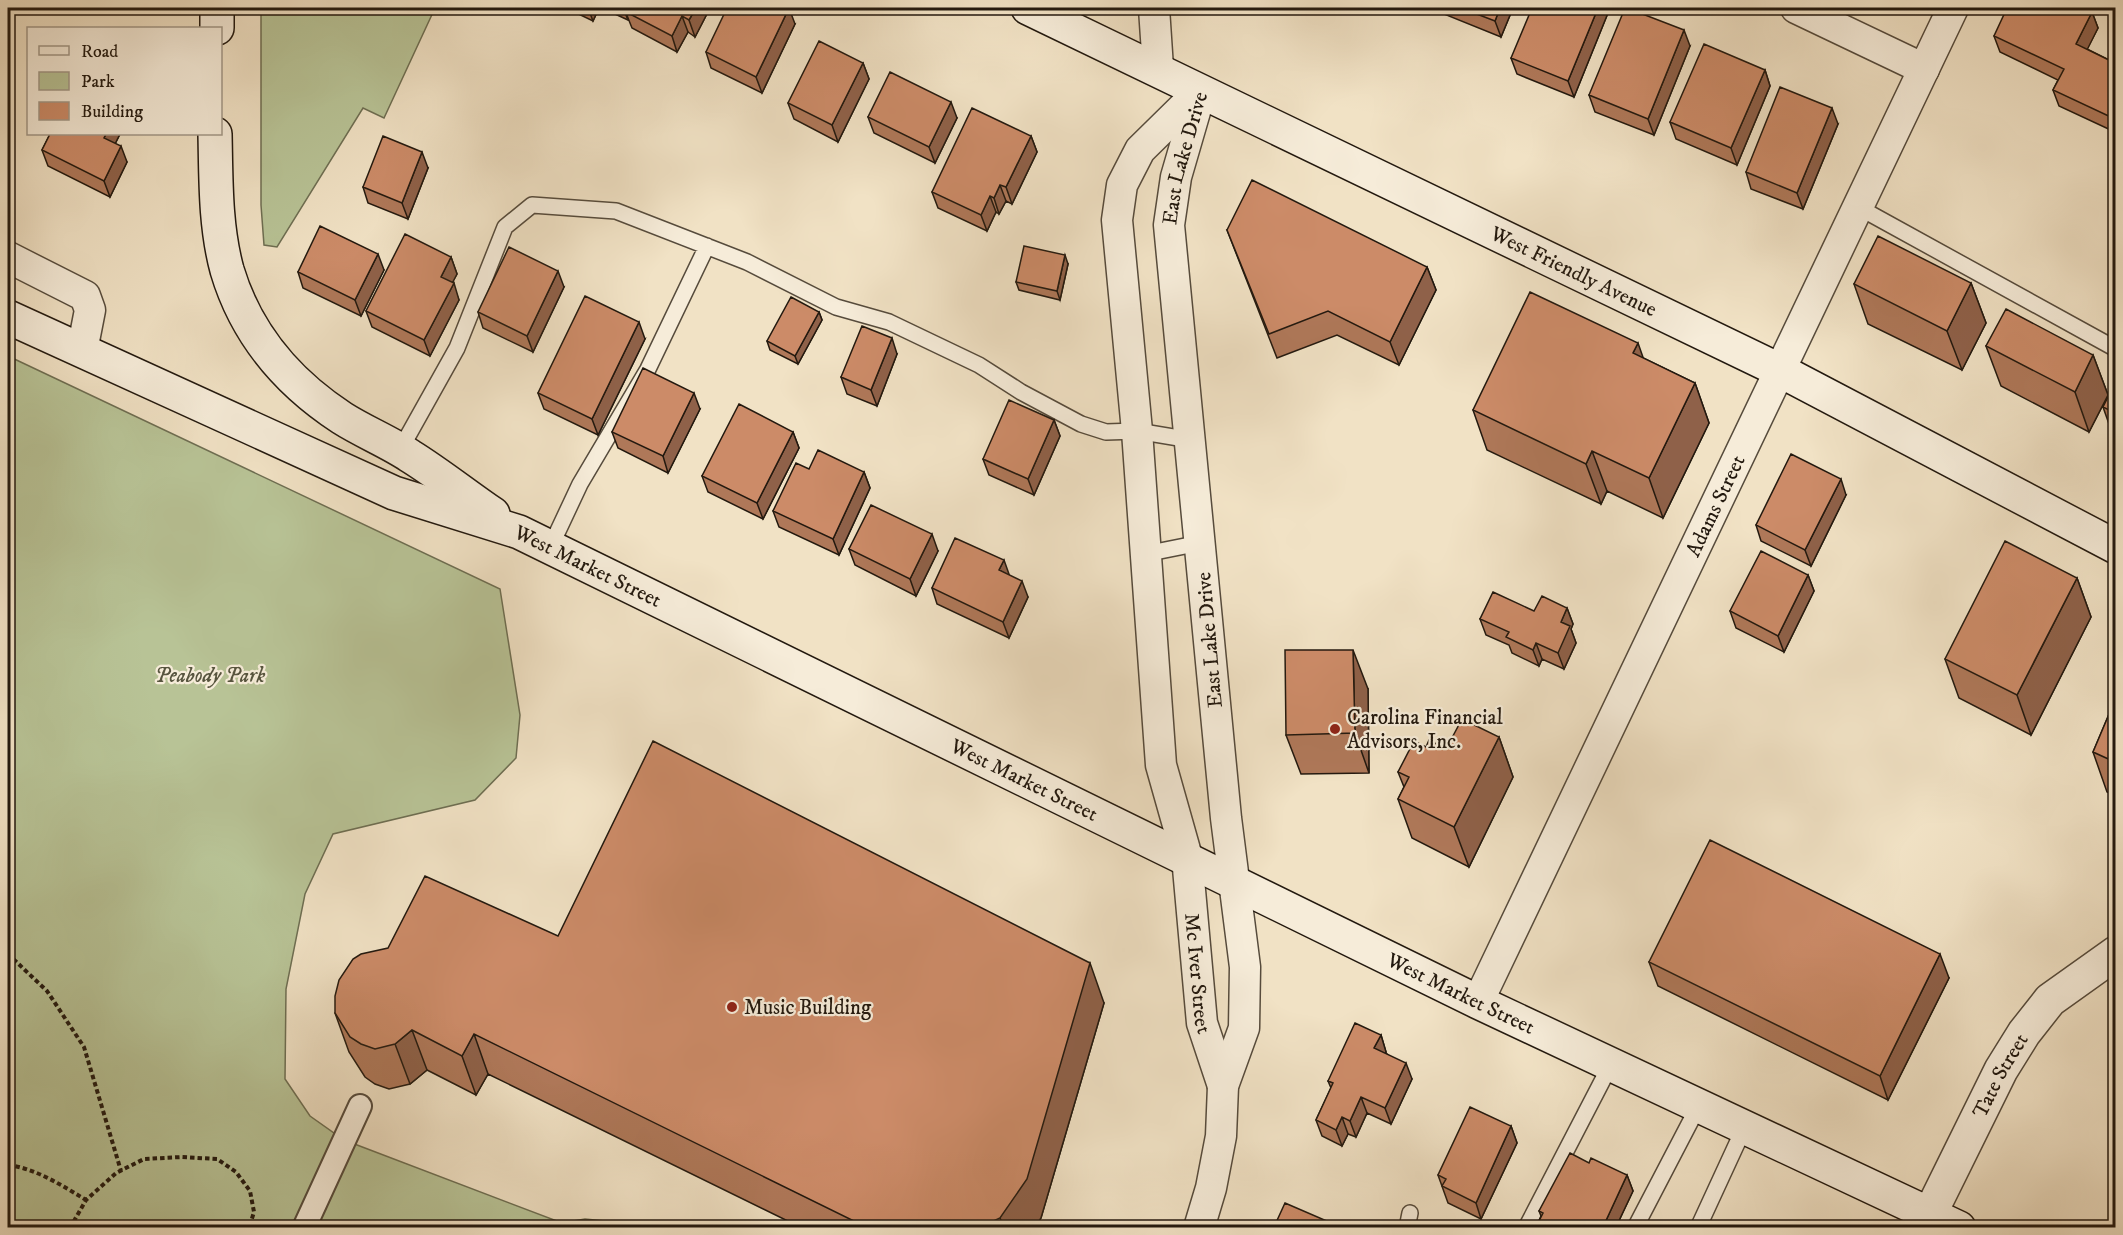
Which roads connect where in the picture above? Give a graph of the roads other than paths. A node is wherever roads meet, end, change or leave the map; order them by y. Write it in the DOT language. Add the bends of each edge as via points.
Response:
graph roads {
  1 [pos="217,8"];
  2 [pos="1028,8"];
  3 [pos="1154,8"];
  4 [pos="1796,8"];
  5 [pos="1953,8"];
  6 [pos="217,27"];
  7 [pos="1158,68"];
  8 [pos="1924,69"];
  9 [pos="1201,91"];
  10 [pos="215,135"];
  11 [pos="1858,207"];
  12 [pos="707,246"];
  13 [pos="8,257"];
  14 [pos="8,316"];
  15 [pos="2115,349"];
  16 [pos="82,351"];
  17 [pos="1779,370"];
  18 [pos="1137,431"];
  19 [pos="1191,440"];
  20 [pos="400,450"];
  21 [pos="519,532"];
  22 [pos="1200,543"];
  23 [pos="2115,547"];
  24 [pos="550,548"];
  25 [pos="1145,554"];
  26 [pos="1187,857"];
  27 [pos="1236,881"];
  28 [pos="2115,954"];
  29 [pos="1478,1002"];
  30 [pos="1611,1064"];
  31 [pos="1224,1086"];
  32 [pos="1699,1105"];
  33 [pos="360,1106"];
  34 [pos="1745,1126"];
  35 [pos="1927,1220"];
  36 [pos="304,1227"];
  37 [pos="1200,1227"];
  38 [pos="1526,1227"];
  39 [pos="1635,1227"];
  40 [pos="1698,1227"];
  41 [pos="1959,1227"];
  1 -- 6 [label="main road"];
  2 -- 7 [label="main road, West Friendly Avenue"];
  3 -- 7 [label="street"];
  4 -- 8 [label="street"];
  5 -- 8 [label="street, Adams Street"];
  7 -- 9 [label="main road, West Friendly Avenue"];
  8 -- 11 [label="street, Adams Street"];
  9 -- 17 [label="main road, West Friendly Avenue"];
  9 -- 18 [label="street, East Lake Drive" via="1140,150 1122,185 1117,220"];
  9 -- 19 [label="street, East Lake Drive" via="1176,177 1169,225"];
  10 -- 20 [label="main road" via="218,216 227,269 259,340 306,393"];
  11 -- 15 [label="lane"];
  11 -- 17 [label="street, Adams Street"];
  12 -- 18 [label="lane" via="836,307 889,322 979,364 1081,424 1106,432"];
  12 -- 20 [label="lane" via="616,211 532,205 506,227 457,348"];
  12 -- 24 [label="lane" via="648,369 580,484"];
  13 -- 16 [label="street" via="85,296 90,310"];
  14 -- 16 [label="main road, West Market Street"];
  16 -- 21 [label="main road, West Market Street" via="394,493"];
  17 -- 23 [label="main road, West Friendly Avenue"];
  17 -- 29 [label="street, Adams Street"];
  18 -- 19 [label="lane"];
  18 -- 25 [label="street, East Lake Drive"];
  19 -- 22 [label="street, East Lake Drive"];
  20 -- 21 [label="main road"];
  21 -- 24 [label="main road, West Market Street"];
  22 -- 25 [label="lane"];
  22 -- 27 [label="street, East Lake Drive" via="1226,818"];
  24 -- 26 [label="main road, West Market Street"];
  25 -- 26 [label="street, East Lake Drive" via="1161,765"];
  26 -- 27 [label="main road, West Market Street"];
  26 -- 31 [label="street, Mc Iver Street" via="1202,1023"];
  27 -- 29 [label="main road, West Market Street"];
  27 -- 31 [label="street, Mc Iver Street" via="1245,967 1244,1028"];
  28 -- 35 [label="main road, Tate Street" via="2050,999 2024,1033 2001,1070"];
  29 -- 30 [label="main road, West Market Street"];
  30 -- 32 [label="main road, West Market Street"];
  30 -- 38 [label="lane"];
  31 -- 37 [label="street, Mc Iver Street" via="1221,1136"];
  32 -- 34 [label="main road, West Market Street"];
  32 -- 39 [label="lane"];
  33 -- 36 [label="street"];
  34 -- 35 [label="main road, West Market Street"];
  34 -- 40 [label="lane"];
  35 -- 41 [label="main road, West Market Street"];
}
